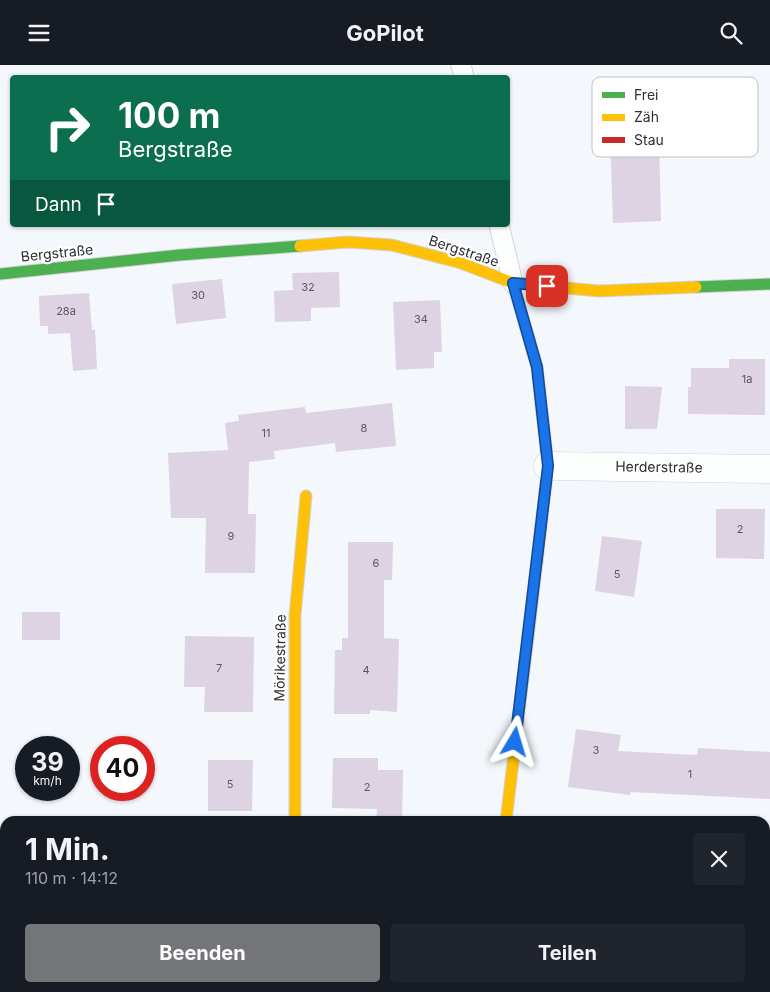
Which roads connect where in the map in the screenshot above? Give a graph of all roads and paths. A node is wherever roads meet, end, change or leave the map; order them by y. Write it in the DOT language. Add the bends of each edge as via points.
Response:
graph roads {
  1 [pos="499,227"];
  2 [pos="0,274"];
  3 [pos="513,283"];
  4 [pos="770,284"];
  5 [pos="548,466"];
  6 [pos="770,469"];
  7 [pos="306,495"];
  8 [pos="295,816"];
  9 [pos="507,816"];
  1 -- 3 [label="lane"];
  2 -- 3 [label="street, Bergstraße" via="347,242 392,245 461,263"];
  3 -- 4 [label="street, Bergstraße" via="599,291"];
  3 -- 5 [label="street" via="537,367"];
  5 -- 6 [label="street, Herderstraße"];
  5 -- 9 [label="street"];
  7 -- 8 [label="street, Mörikestraße" via="295,616"];
}
